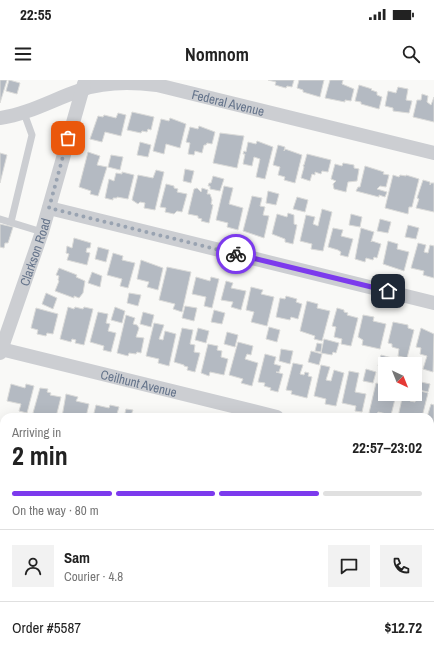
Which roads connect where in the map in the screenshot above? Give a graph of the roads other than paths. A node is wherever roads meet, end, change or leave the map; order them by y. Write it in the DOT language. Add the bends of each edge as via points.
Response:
graph roads {
  1 [pos="83,85"];
  2 [pos="24,113"];
  3 [pos="0,118"];
  4 [pos="434,153"];
  5 [pos="49,208"];
  6 [pos="0,219"];
  7 [pos="11,222"];
  8 [pos="42,232"];
  9 [pos="434,303"];
  10 [pos="1,351"];
  11 [pos="260,413"];
  1 -- 2 [label="street, Federal Avenue"];
  1 -- 4 [label="street, Federal Avenue" via="133,82 157,85"];
  1 -- 5 [label="street, Clarkson Road"];
  2 -- 3 [label="street, Federal Avenue"];
  2 -- 7 [label="lane" via="32,135"];
  5 -- 8 [label="street, Clarkson Road"];
  5 -- 9 [label="street"];
  6 -- 7 [label="lane"];
  7 -- 8 [label="lane"];
  8 -- 10 [label="street, Clarkson Road"];
  10 -- 11 [label="street, Ceilhunt Avenue"];
}
